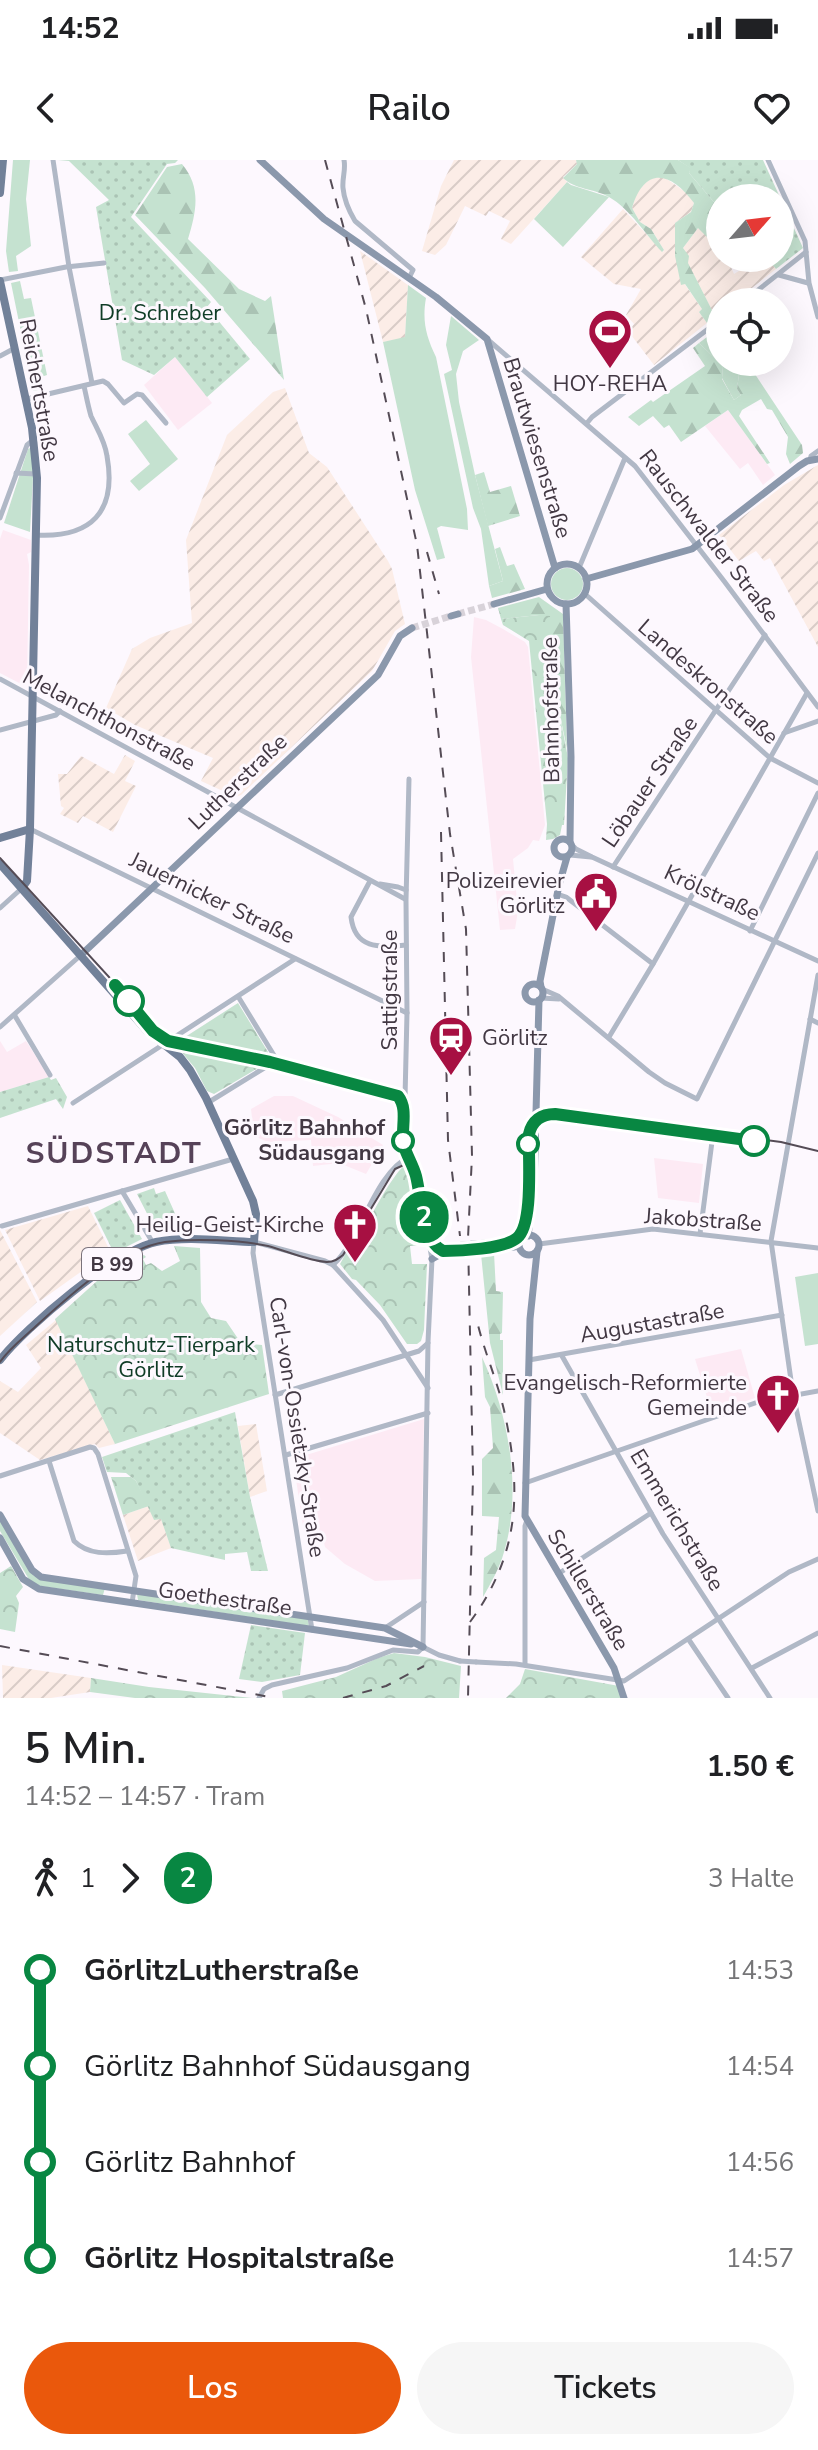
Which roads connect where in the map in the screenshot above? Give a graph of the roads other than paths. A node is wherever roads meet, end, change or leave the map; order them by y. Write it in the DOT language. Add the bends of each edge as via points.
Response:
graph roads {
  1 [pos="3,160"];
  2 [pos="53,160"];
  3 [pos="260,160"];
  4 [pos="344,160"];
  5 [pos="768,160"];
  6 [pos="0,193"];
  7 [pos="807,251"];
  8 [pos="104,263"];
  9 [pos="69,267"];
  10 [pos="778,274"];
  11 [pos="409,278"];
  12 [pos="0,281"];
  13 [pos="809,283"];
  14 [pos="760,288"];
  15 [pos="818,317"];
  16 [pos="706,331"];
  17 [pos="487,339"];
  18 [pos="15,348"];
  19 [pos="0,356"];
  20 [pos="92,383"];
  21 [pos="84,386"];
  22 [pos="26,399"];
  23 [pos="166,423"];
  24 [pos="587,423"];
  25 [pos="33,441"];
  26 [pos="818,451"];
  27 [pos="625,458"];
  28 [pos="814,459"];
  29 [pos="16,473"];
  30 [pos="36,474"];
  31 [pos="0,518"];
  32 [pos="36,535"];
  33 [pos="697,546"];
  34 [pos="555,568"];
  35 [pos="579,568"];
  36 [pos="586,579"];
  37 [pos="547,589"];
  38 [pos="585,594"];
  39 [pos="494,604"];
  40 [pos="566,604"];
  41 [pos="412,628"];
  42 [pos="765,635"];
  43 [pos="0,679"];
  44 [pos="807,693"];
  45 [pos="33,696"];
  46 [pos="818,707"];
  47 [pos="60,711"];
  48 [pos="716,711"];
  49 [pos="818,721"];
  50 [pos="32,722"];
  51 [pos="0,730"];
  52 [pos="783,733"];
  53 [pos="770,758"];
  54 [pos="409,779"];
  55 [pos="818,783"];
  56 [pos="818,793"];
  57 [pos="237,808"];
  58 [pos="30,829"];
  59 [pos="0,838"];
  60 [pos="568,842"];
  61 [pos="818,853"];
  62 [pos="558,855"];
  63 [pos="568,856"];
  64 [pos="592,857"];
  65 [pos="0,864"];
  66 [pos="613,867"];
  67 [pos="370,881"];
  68 [pos="22,888"];
  69 [pos="152,888"];
  70 [pos="406,890"];
  71 [pos="558,890"];
  72 [pos="406,900"];
  73 [pos="687,902"];
  74 [pos="0,908"];
  75 [pos="750,931"];
  76 [pos="774,942"];
  77 [pos="406,945"];
  78 [pos="81,955"];
  79 [pos="296,958"];
  80 [pos="544,958"];
  81 [pos="818,961"];
  82 [pos="653,964"];
  83 [pos="818,975"];
  84 [pos="531,984"];
  85 [pos="541,994"];
  86 [pos="239,997"];
  87 [pos="530,1001"];
  88 [pos="407,1013"];
  89 [pos="15,1016"];
  90 [pos="810,1019"];
  91 [pos="818,1023"];
  92 [pos="0,1027"];
  93 [pos="537,1028"];
  94 [pos="609,1037"];
  95 [pos="163,1044"];
  96 [pos="274,1062"];
  97 [pos="50,1075"];
  98 [pos="404,1095"];
  99 [pos="208,1102"];
  100 [pos="73,1103"];
  101 [pos="713,1134"];
  102 [pos="410,1156"];
  103 [pos="234,1158"];
  104 [pos="122,1191"];
  105 [pos="2,1226"];
  106 [pos="700,1234"];
  107 [pos="771,1241"];
  108 [pos="254,1242"];
  109 [pos="153,1243"];
  110 [pos="431,1245"];
  111 [pos="529,1245"];
  112 [pos="472,1247"];
  113 [pos="818,1248"];
  114 [pos="432,1259"];
  115 [pos="333,1265"];
  116 [pos="782,1315"];
  117 [pos="428,1342"];
  118 [pos="406,1355"];
  119 [pos="562,1356"];
  120 [pos="0,1360"];
  121 [pos="529,1360"];
  122 [pos="429,1389"];
  123 [pos="818,1391"];
  124 [pos="793,1394"];
  125 [pos="275,1395"];
  126 [pos="428,1413"];
  127 [pos="616,1452"];
  128 [pos="286,1455"];
  129 [pos="49,1461"];
  130 [pos="0,1476"];
  131 [pos="524,1483"];
  132 [pos="818,1511"];
  133 [pos="651,1513"];
  134 [pos="0,1515"];
  135 [pos="526,1518"];
  136 [pos="0,1538"];
  137 [pos="127,1551"];
  138 [pos="818,1559"];
  139 [pos="558,1574"];
  140 [pos="134,1591"];
  141 [pos="424,1602"];
  142 [pos="132,1603"];
  143 [pos="310,1617"];
  144 [pos="719,1620"];
  145 [pos="385,1628"];
  146 [pos="312,1630"];
  147 [pos="818,1633"];
  148 [pos="689,1640"];
  149 [pos="422,1646"];
  150 [pos="525,1665"];
  151 [pos="751,1669"];
  152 [pos="620,1682"];
  153 [pos="259,1698"];
  154 [pos="624,1698"];
  155 [pos="728,1698"];
  156 [pos="770,1698"];
  1 -- 6 [label="main road"];
  2 -- 9 [label="street"];
  3 -- 11 [label="main road, Rauschwalder Straße" via="316,212"];
  4 -- 11 [label="street, Rauschwalder Straße" via="349,211 413,270"];
  5 -- 7 [label="street"];
  7 -- 10 [label="street"];
  7 -- 13 [label="street"];
  8 -- 9 [label="street"];
  9 -- 12 [label="street"];
  9 -- 20 [label="street"];
  10 -- 13 [label="street"];
  10 -- 14 [label="street"];
  11 -- 17 [label="main road, Rauschwalder Straße"];
  12 -- 18 [label="main road, Reichertstraße"];
  13 -- 15 [label="street"];
  16 -- 24 [label="street"];
  17 -- 24 [label="street, Rauschwalder Straße"];
  17 -- 34 [label="main road, Brautwiesenstraße"];
  18 -- 19 [label="street"];
  18 -- 22 [label="main road, Reichertstraße"];
  20 -- 21 [label="street"];
  20 -- 23 [label="street" via="105,382 124,403 142,395"];
  21 -- 22 [label="street"];
  21 -- 32 [label="street" via="107,454 106,503 86,527 68,534"];
  22 -- 25 [label="main road, Reichertstraße"];
  24 -- 27 [label="street, Rauschwalder Straße"];
  25 -- 29 [label="street"];
  25 -- 30 [label="main road, Reichertstraße"];
  26 -- 28 [label="street" via="811,456"];
  27 -- 33 [label="street, Rauschwalder Straße"];
  27 -- 35 [label="street"];
  28 -- 33 [label="main road"];
  29 -- 30 [label="street"];
  29 -- 31 [label="street"];
  30 -- 32 [label="main road, Reichertstraße"];
  32 -- 45 [label="main road, Reichertstraße"];
  33 -- 36 [label="main road"];
  33 -- 42 [label="street, Rauschwalder Straße"];
  34 -- 35 [label="main road"];
  34 -- 37 [label="main road"];
  35 -- 36 [label="main road"];
  36 -- 38 [label="main road"];
  37 -- 39 [label="main road"];
  37 -- 40 [label="main road" via="554,600"];
  38 -- 40 [label="main road"];
  38 -- 48 [label="street, Landeskronstraße"];
  40 -- 60 [label="main road, Bahnhofstraße"];
  41 -- 57 [label="main road, Lutherstraße" via="400,636 378,675"];
  42 -- 44 [label="street, Rauschwalder Straße"];
  42 -- 48 [label="street, Löbauer Straße"];
  43 -- 45 [label="street, Melanchthonstraße"];
  44 -- 46 [label="street, Rauschwalder Straße"];
  44 -- 52 [label="street"];
  45 -- 47 [label="street, Melanchthonstraße"];
  45 -- 50 [label="main road, Reichertstraße"];
  47 -- 50 [label="street"];
  47 -- 57 [label="street, Melanchthonstraße"];
  48 -- 53 [label="street, Landeskronstraße"];
  48 -- 66 [label="street, Löbauer Straße"];
  49 -- 52 [label="street"];
  50 -- 51 [label="street"];
  50 -- 58 [label="main road, Reichertstraße"];
  52 -- 53 [label="street"];
  53 -- 55 [label="street, Landeskronstraße"];
  53 -- 73 [label="street"];
  54 -- 70 [label="street, Sattigstraße"];
  56 -- 75 [label="street"];
  57 -- 67 [label="street, Melanchthonstraße"];
  57 -- 69 [label="main road, Lutherstraße"];
  58 -- 59 [label="main road"];
  58 -- 68 [label="main road, Reichertstraße" via="27,881"];
  58 -- 69 [label="street, Jauernicker Straße"];
  60 -- 62 [label="main road" via="555,846"];
  60 -- 63 [label="main road"];
  60 -- 64 [label="street, Krölstraße"];
  61 -- 76 [label="street"];
  62 -- 63 [label="main road, Krölstraße"];
  62 -- 71 [label="main road"];
  63 -- 64 [label="street, Krölstraße"];
  63 -- 71 [label="main road"];
  64 -- 66 [label="street, Krölstraße"];
  65 -- 68 [label="main road"];
  66 -- 73 [label="street, Krölstraße"];
  67 -- 70 [label="street, Melanchthonstraße"];
  67 -- 72 [label="street, Melanchthonstraße"];
  67 -- 77 [label="street" via="351,917 355,931 370,945"];
  68 -- 74 [label="street"];
  68 -- 78 [label="main road"];
  69 -- 78 [label="main road, Lutherstraße"];
  69 -- 79 [label="street, Jauernicker Straße"];
  70 -- 72 [label="street, Sattigstraße"];
  71 -- 80 [label="main road"];
  71 -- 82 [label="street"];
  72 -- 77 [label="street, Sattigstraße"];
  73 -- 75 [label="street, Krölstraße"];
  73 -- 82 [label="street"];
  75 -- 76 [label="street, Krölstraße"];
  76 -- 81 [label="street, Krölstraße"];
  76 -- 94 [label="street" via="697,1099 649,1072"];
  77 -- 88 [label="street, Sattigstraße"];
  78 -- 89 [label="street"];
  78 -- 95 [label="main road"];
  79 -- 86 [label="street"];
  79 -- 88 [label="street, Jauernicker Straße"];
  80 -- 84 [label="main road"];
  80 -- 85 [label="main road"];
  82 -- 94 [label="street"];
  83 -- 90 [label="street"];
  84 -- 85 [label="main road"];
  84 -- 87 [label="main road" via="525,992"];
  85 -- 87 [label="main road"];
  85 -- 93 [label="main road"];
  85 -- 94 [label="street" via="566,1003"];
  86 -- 95 [label="street"];
  86 -- 96 [label="street"];
  87 -- 93 [label="main road"];
  88 -- 98 [label="street, Sattigstraße"];
  89 -- 92 [label="street"];
  89 -- 97 [label="street"];
  90 -- 91 [label="street"];
  90 -- 107 [label="street"];
  93 -- 111 [label="main road"];
  95 -- 99 [label="main road" via="185,1063"];
  95 -- 100 [label="street"];
  96 -- 98 [label="street"];
  96 -- 99 [label="street"];
  98 -- 102 [label="street, Sattigstraße" via="404,1141"];
  99 -- 103 [label="main road"];
  101 -- 106 [label="street"];
  102 -- 110 [label="street, Sattigstraße"];
  102 -- 115 [label="street" via="393,1169"];
  103 -- 104 [label="street"];
  103 -- 108 [label="main road" via="255,1206"];
  104 -- 105 [label="street"];
  104 -- 109 [label="street"];
  106 -- 107 [label="street, Jakobstraße"];
  106 -- 111 [label="street, Jakobstraße" via="641,1229"];
  107 -- 113 [label="street, Jakobstraße"];
  107 -- 116 [label="street"];
  108 -- 109 [label="main road, B 99"];
  108 -- 115 [label="street"];
  108 -- 125 [label="street, Carl-von-Ossietzky-Straße"];
  109 -- 120 [label="main road, B 99" via="90,1278"];
  110 -- 114 [label="street, Sattigstraße"];
  110 -- 114 [label="main road" via="450,1250"];
  111 -- 112 [label="main road"];
  111 -- 121 [label="main road"];
  114 -- 117 [label="street, Sattigstraße"];
  115 -- 118 [label="street" via="370,1303"];
  116 -- 119 [label="street, Augustastraße"];
  116 -- 124 [label="street"];
  117 -- 118 [label="street"];
  117 -- 122 [label="street, Sattigstraße"];
  118 -- 122 [label="street"];
  118 -- 125 [label="street"];
  119 -- 121 [label="street, Augustastraße"];
  119 -- 127 [label="street, Emmerichstraße"];
  121 -- 131 [label="main road"];
  122 -- 126 [label="street, Sattigstraße"];
  123 -- 124 [label="street"];
  124 -- 127 [label="street"];
  124 -- 132 [label="street"];
  125 -- 128 [label="street, Carl-von-Ossietzky-Straße"];
  126 -- 128 [label="street"];
  126 -- 141 [label="street, Sattigstraße"];
  127 -- 131 [label="street"];
  127 -- 133 [label="street, Emmerichstraße"];
  128 -- 143 [label="street, Carl-von-Ossietzky-Straße"];
  129 -- 130 [label="street"];
  129 -- 137 [label="street" via="74,1541 92,1552"];
  129 -- 137 [label="street" via="90,1447 97,1452"];
  131 -- 135 [label="main road"];
  133 -- 139 [label="street"];
  133 -- 144 [label="street, Emmerichstraße"];
  134 -- 140 [label="main road, Goethestraße" via="38,1575"];
  135 -- 139 [label="main road, Schillerstraße"];
  135 -- 150 [label="street"];
  136 -- 142 [label="main road, Goethestraße" via="21,1576 39,1589"];
  137 -- 140 [label="street" via="136,1576"];
  138 -- 144 [label="street" via="789,1572"];
  139 -- 152 [label="main road, Schillerstraße"];
  140 -- 142 [label="street, Goethestraße"];
  140 -- 143 [label="main road, Goethestraße"];
  141 -- 145 [label="street"];
  141 -- 149 [label="street, Sattigstraße"];
  142 -- 146 [label="main road, Goethestraße"];
  143 -- 145 [label="main road, Goethestraße"];
  143 -- 146 [label="street, Goethestraße"];
  144 -- 148 [label="street"];
  144 -- 151 [label="street, Emmerichstraße"];
  145 -- 149 [label="main road, Goethestraße"];
  146 -- 149 [label="main road, Goethestraße"];
  147 -- 151 [label="street"];
  148 -- 152 [label="street"];
  148 -- 155 [label="street"];
  149 -- 150 [label="street, bridge" via="460,1661"];
  149 -- 153 [label="street" via="418,1652 393,1650 347,1668 272,1685"];
  150 -- 152 [label="street"];
  151 -- 156 [label="street, Emmerichstraße"];
  152 -- 154 [label="main road, Schillerstraße"];
}
